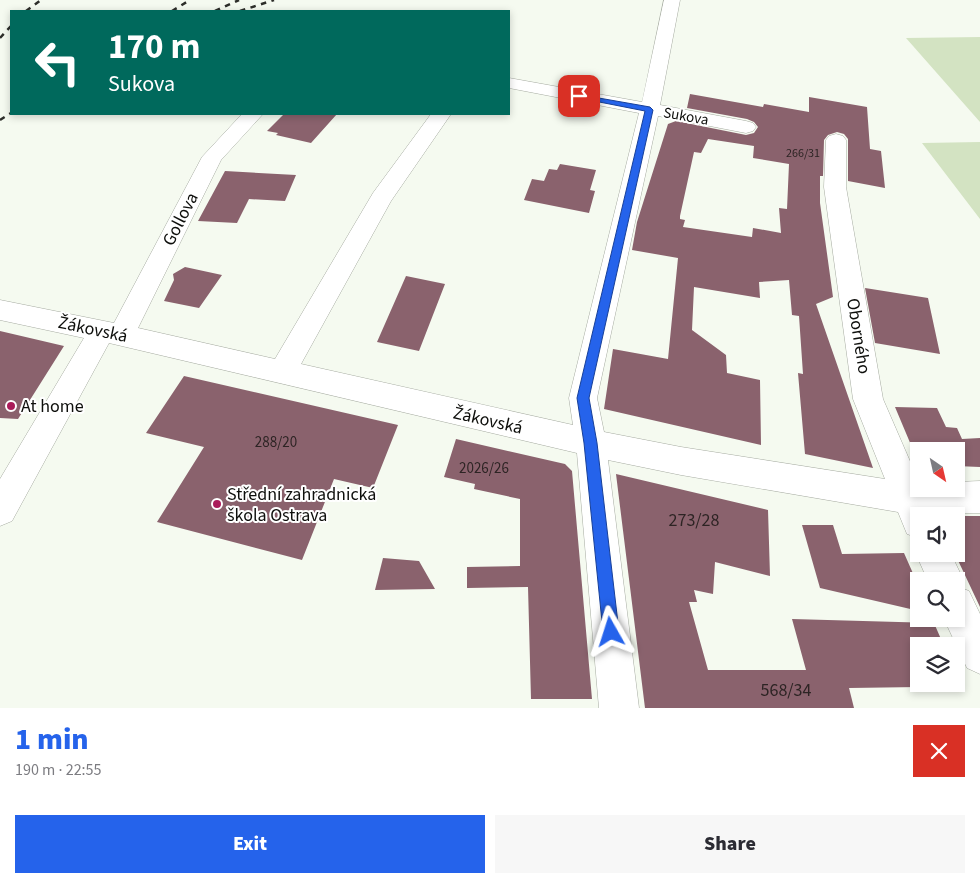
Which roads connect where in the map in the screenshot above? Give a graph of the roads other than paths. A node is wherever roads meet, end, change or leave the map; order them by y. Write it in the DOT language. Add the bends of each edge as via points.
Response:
graph roads {
  1 [pos="672,0"];
  2 [pos="510,83"];
  3 [pos="650,110"];
  4 [pos="252,115"];
  5 [pos="440,115"];
  6 [pos="746,127"];
  7 [pos="836,140"];
  8 [pos="0,310"];
  9 [pos="112,333"];
  10 [pos="282,372"];
  11 [pos="591,443"];
  12 [pos="980,497"];
  13 [pos="912,507"];
  14 [pos="928,507"];
  15 [pos="910,509"];
  16 [pos="0,510"];
  17 [pos="965,624"];
  18 [pos="980,656"];
  19 [pos="619,708"];
  1 -- 3 [label="street"];
  2 -- 3 [label="street, Sukova"];
  3 -- 6 [label="street, Sukova"];
  3 -- 11 [label="street" via="583,398"];
  4 -- 9 [label="street, Gollova" via="212,157"];
  5 -- 10 [label="street" via="381,198"];
  7 -- 13 [label="street, Oborného" via="835,187 868,399"];
  8 -- 9 [label="street, Žákovská"];
  9 -- 10 [label="street, Žákovská"];
  9 -- 16 [label="street, Gollova"];
  10 -- 11 [label="street, Žákovská"];
  11 -- 15 [label="street, Žákovská"];
  11 -- 19 [label="street"];
  12 -- 14 [label="street, Žákovská"];
  17 -- 18 [label="street"];
}
